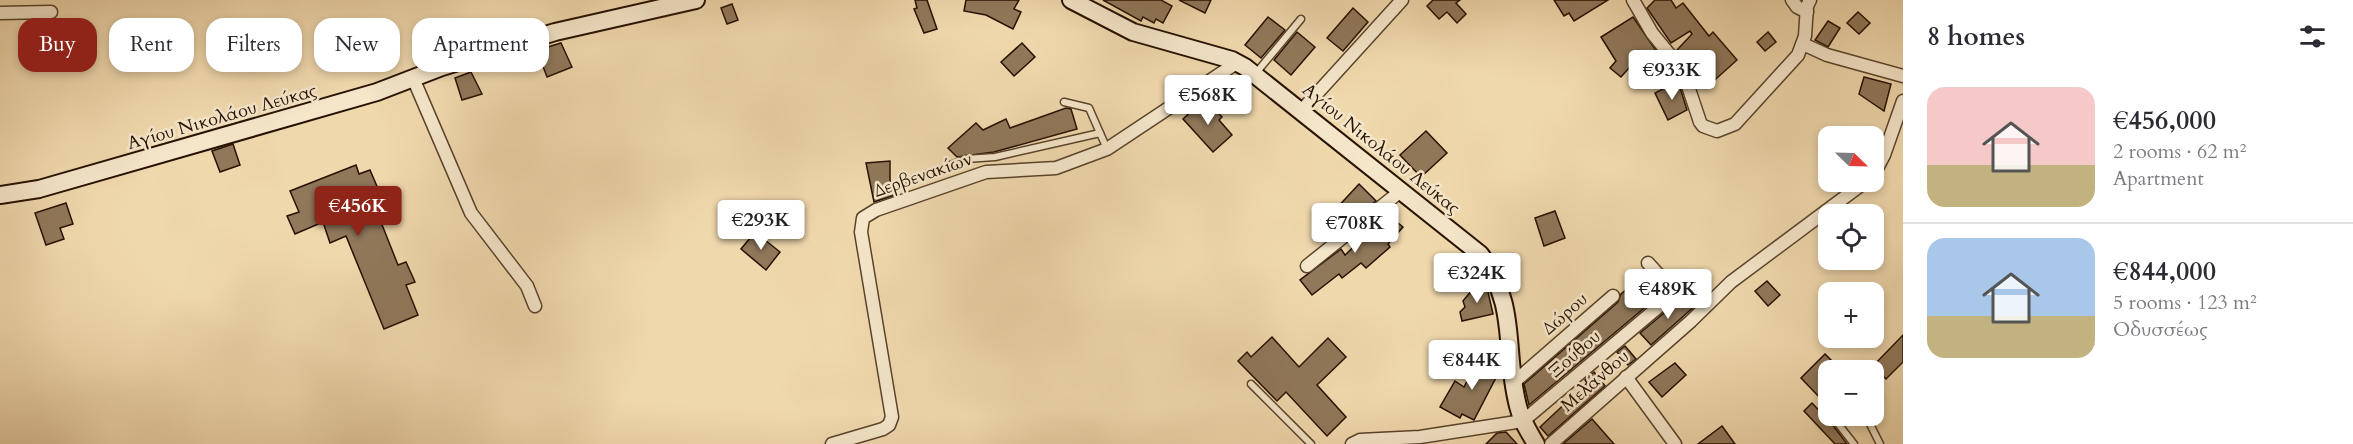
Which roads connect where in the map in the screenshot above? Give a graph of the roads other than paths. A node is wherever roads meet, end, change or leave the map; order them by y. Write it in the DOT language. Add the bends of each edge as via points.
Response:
graph roads {
  1 [pos="696,0"];
  2 [pos="1071,0"];
  3 [pos="1402,0"];
  4 [pos="1633,0"];
  5 [pos="1792,0"];
  6 [pos="1809,6"];
  7 [pos="51,12"];
  8 [pos="0,13"];
  9 [pos="1301,19"];
  10 [pos="1803,44"];
  11 [pos="1238,62"];
  12 [pos="1256,74"];
  13 [pos="1903,76"];
  14 [pos="413,78"];
  15 [pos="1903,101"];
  16 [pos="1064,102"];
  17 [pos="1302,110"];
  18 [pos="1100,133"];
  19 [pos="1107,149"];
  20 [pos="1884,155"];
  21 [pos="909,180"];
  22 [pos="1401,190"];
  23 [pos="1851,192"];
  24 [pos="0,195"];
  25 [pos="1648,263"];
  26 [pos="1307,266"];
  27 [pos="1613,296"];
  28 [pos="534,306"];
  29 [pos="1626,377"];
  30 [pos="1513,383"];
  31 [pos="1251,384"];
  32 [pos="1523,421"];
  33 [pos="1840,426"];
  34 [pos="1871,426"];
  35 [pos="832,444"];
  36 [pos="1311,444"];
  37 [pos="1352,444"];
  38 [pos="1536,444"];
  39 [pos="1551,444"];
  40 [pos="1675,444"];
  41 [pos="1854,444"];
  42 [pos="1880,444"];
  1 -- 14 [label="main road, Αγίου Νικολάου Λεύκας" via="564,29"];
  2 -- 11 [label="main road, Αγίου Νικολάου Λεύκας" via="1133,32"];
  3 -- 17 [label="street"];
  4 -- 10 [label="street" via="1652,33 1683,71 1703,126 1717,131 1735,124 1798,55"];
  5 -- 6 [label="street" via="1797,7"];
  6 -- 10 [label="street"];
  7 -- 8 [label="street"];
  9 -- 12 [label="lane"];
  10 -- 13 [label="street" via="1827,55"];
  11 -- 12 [label="main road, Αγίου Νικολάου Λεύκας"];
  11 -- 19 [label="street, Δερβενακίων"];
  12 -- 17 [label="main road, Αγίου Νικολάου Λεύκας"];
  14 -- 24 [label="main road, Αγίου Νικολάου Λεύκας" via="136,162 39,189"];
  14 -- 28 [label="street" via="471,213 527,286"];
  15 -- 20 [label="street"];
  16 -- 18 [label="lane" via="1089,108"];
  17 -- 22 [label="main road, Αγίου Νικολάου Λεύκας"];
  18 -- 19 [label="lane"];
  18 -- 21 [label="lane" via="995,157 966,159"];
  19 -- 35 [label="street, Δερβενακίων" via="1056,168 986,172 863,218 861,232 891,417 883,429"];
  22 -- 26 [label="street"];
  22 -- 30 [label="main road, Αγίου Νικολάου Λεύκας" via="1480,254 1496,278 1506,303"];
  23 -- 29 [label="street, Μελάνθου" via="1753,264"];
  25 -- 32 [label="street, Ξούθου" via="1675,293"];
  27 -- 30 [label="street, Δώρου"];
  29 -- 39 [label="street, Μελάνθου"];
  29 -- 40 [label="street"];
  30 -- 32 [label="main road, Αγίου Νικολάου Λεύκας"];
  31 -- 36 [label="lane"];
  32 -- 37 [label="street"];
  32 -- 38 [label="main road, Αγίου Νικολάου Λεύκας"];
  33 -- 41 [label="lane"];
  34 -- 42 [label="lane"];
}
